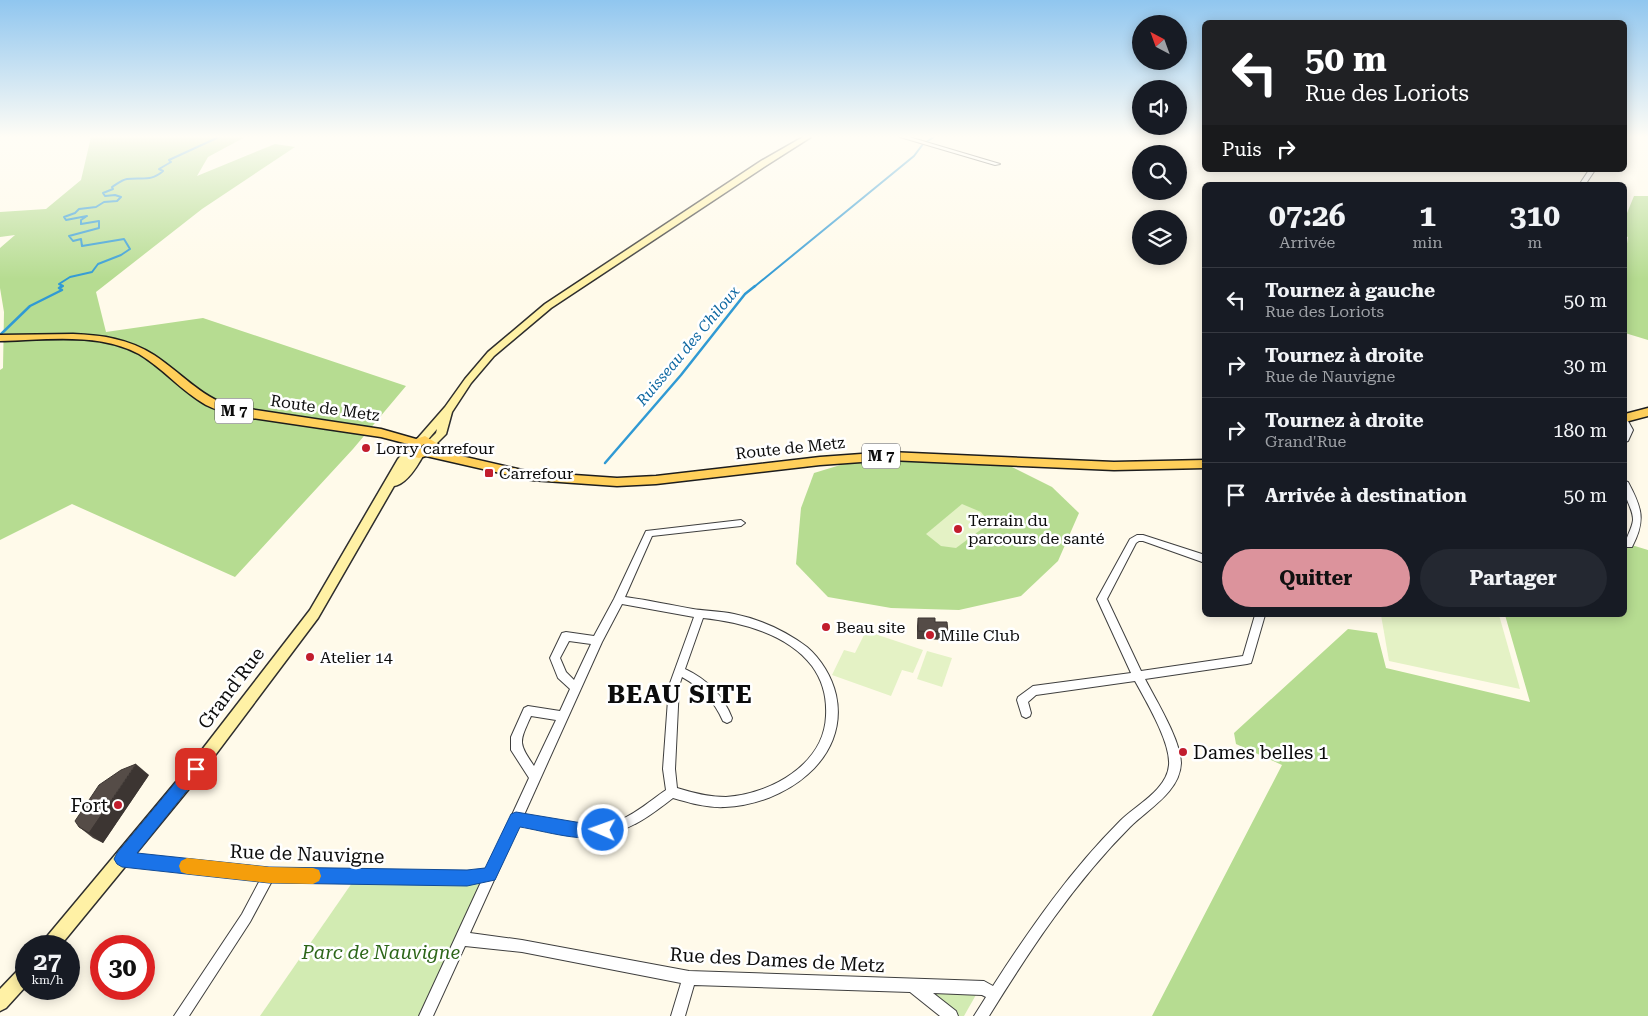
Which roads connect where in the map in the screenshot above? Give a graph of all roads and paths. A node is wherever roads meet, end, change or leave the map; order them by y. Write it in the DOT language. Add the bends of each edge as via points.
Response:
graph roads {
  1 [pos="732,184"];
  2 [pos="0,338"];
  3 [pos="1648,412"];
  4 [pos="1627,417"];
  5 [pos="421,447"];
  6 [pos="1202,464"];
  7 [pos="388,488"];
  8 [pos="1627,488"];
  9 [pos="742,523"];
  10 [pos="649,533"];
  11 [pos="1629,545"];
  12 [pos="1202,558"];
  13 [pos="618,600"];
  14 [pos="700,614"];
  15 [pos="1259,617"];
  16 [pos="596,641"];
  17 [pos="680,671"];
  18 [pos="1138,676"];
  19 [pos="576,686"];
  20 [pos="1026,713"];
  21 [pos="563,716"];
  22 [pos="727,718"];
  23 [pos="535,777"];
  24 [pos="672,792"];
  25 [pos="516,819"];
  26 [pos="122,859"];
  27 [pos="269,875"];
  28 [pos="490,875"];
  29 [pos="59,935"];
  30 [pos="462,939"];
  31 [pos="688,978"];
  32 [pos="912,985"];
  33 [pos="15,986"];
  34 [pos="995,994"];
  35 [pos="0,1002"];
  36 [pos="181,1016"];
  37 [pos="426,1016"];
  38 [pos="678,1016"];
  39 [pos="951,1016"];
  40 [pos="981,1016"];
  1 -- 5 [label="street" via="574,287 516,331 468,382 449,409 441,434"];
  2 -- 5 [label="main road, Route de Metz / M 7" via="93,338 130,346 157,361 207,400 238,412 381,433 410,440"];
  3 -- 4 [label="main road"];
  5 -- 6 [label="main road, Route de Metz / M 7" via="519,474 617,482 889,456 1114,466"];
  5 -- 7 [label="street, Grand'Rue" via="402,462"];
  5 -- 7 [label="street, Grand'Rue" via="412,467"];
  7 -- 26 [label="street, Grand'Rue" via="311,618 196,769"];
  8 -- 11 [label="street" via="1637,509 1638,528"];
  9 -- 10 [label="street"];
  10 -- 13 [label="street"];
  12 -- 18 [label="street" via="1137,538 1102,599"];
  13 -- 14 [label="street"];
  13 -- 16 [label="street"];
  14 -- 17 [label="street"];
  14 -- 24 [label="street" via="738,619 803,651 826,680 831,694 832,724 828,740 806,771 770,792 728,802 691,798"];
  15 -- 18 [label="street" via="1247,660"];
  16 -- 19 [label="street"];
  16 -- 19 [label="street" via="566,636 555,658 557,668 569,684"];
  17 -- 22 [label="street" via="698,679 723,706"];
  17 -- 24 [label="street" via="673,695 669,769"];
  18 -- 20 [label="street" via="1033,691 1022,700"];
  18 -- 34 [label="street" via="1172,749 1172,775 1167,786 1087,865 1043,921"];
  19 -- 21 [label="street"];
  21 -- 23 [label="street"];
  21 -- 23 [label="street" via="528,711 516,737 517,750"];
  23 -- 25 [label="street"];
  24 -- 25 [label="street" via="628,822 603,830 588,831"];
  25 -- 28 [label="street"];
  26 -- 27 [label="street, Rue de Nauvigne"];
  26 -- 29 [label="street, Grand'Rue"];
  27 -- 28 [label="street, Rue de Nauvigne" via="467,878"];
  27 -- 36 [label="street" via="246,918"];
  28 -- 30 [label="street"];
  30 -- 31 [label="street, Rue des Dames de Metz" via="522,946"];
  30 -- 37 [label="street"];
  31 -- 32 [label="street, Rue des Dames de Metz"];
  31 -- 38 [label="street"];
  32 -- 34 [label="street, Rue des Dames de Metz" via="984,988"];
  32 -- 39 [label="street"];
  33 -- 35 [label="street"];
  34 -- 40 [label="street"];
}
